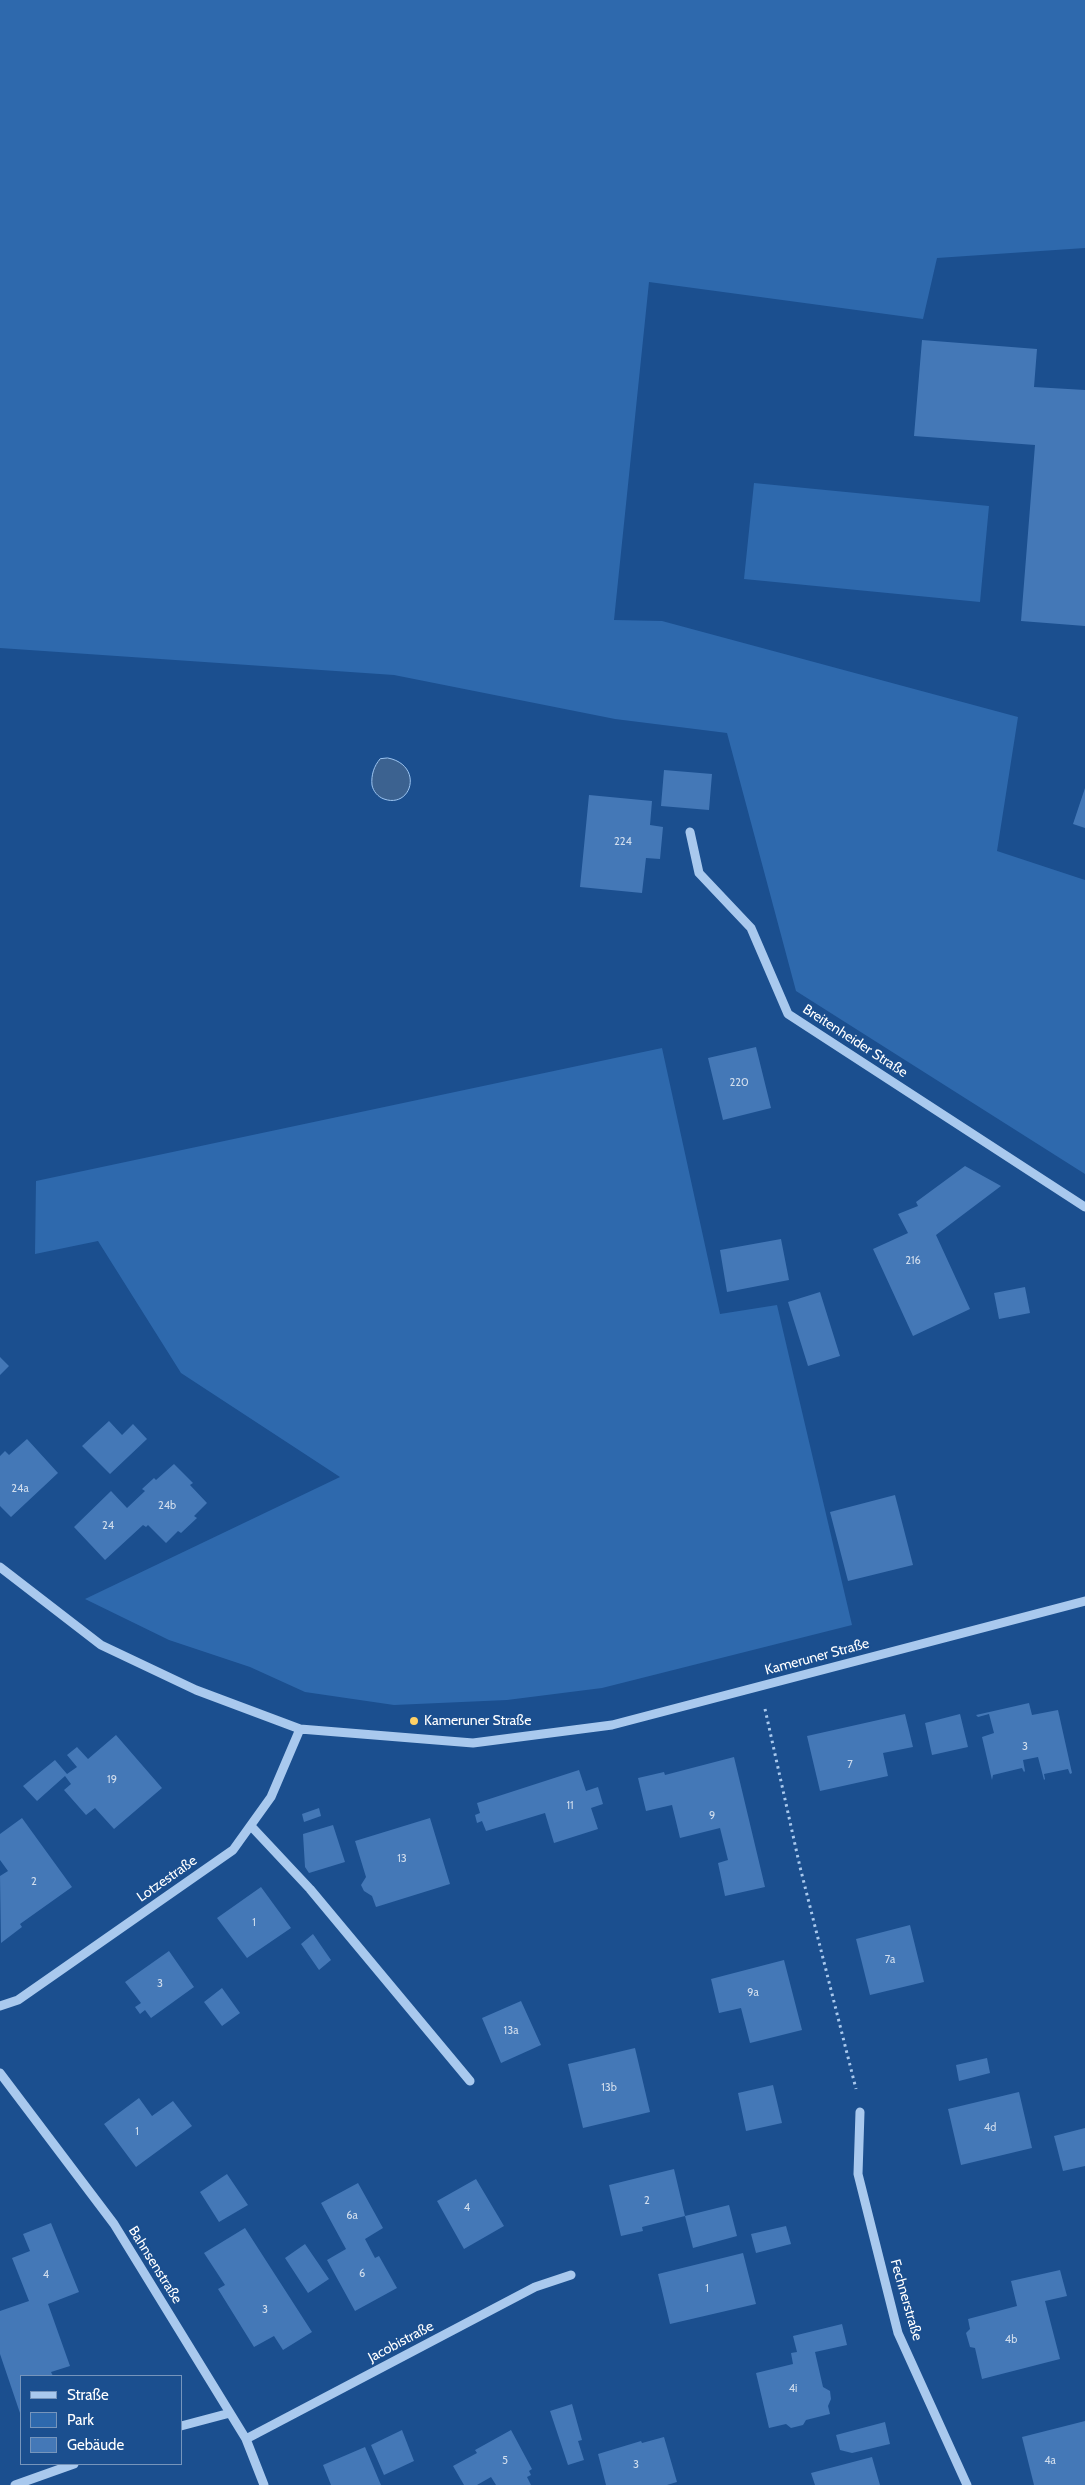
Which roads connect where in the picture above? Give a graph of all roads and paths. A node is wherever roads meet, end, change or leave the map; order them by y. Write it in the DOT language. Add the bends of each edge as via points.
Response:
graph roads {
  1 [pos="690,832"];
  2 [pos="1085,1207"];
  3 [pos="0,1567"];
  4 [pos="1085,1601"];
  5 [pos="760,1686"];
  6 [pos="300,1729"];
  7 [pos="251,1826"];
  8 [pos="0,2006"];
  9 [pos="0,2073"];
  10 [pos="470,2081"];
  11 [pos="860,2112"];
  12 [pos="571,2275"];
  13 [pos="230,2413"];
  14 [pos="182,2426"];
  15 [pos="246,2439"];
  16 [pos="71,2465"];
  17 [pos="16,2485"];
  18 [pos="264,2485"];
  19 [pos="967,2485"];
  1 -- 2 [label="street, Breitenheider Straße" via="699,873 751,928 788,1014"];
  3 -- 6 [label="street, Kameruner Straße" via="101,1645 196,1690"];
  4 -- 5 [label="street, Kameruner Straße"];
  5 -- 6 [label="street, Kameruner Straße" via="612,1725 473,1744"];
  5 -- 11 [label="path" via="800,1868 852,2068"];
  6 -- 7 [label="street, Lotzestraße" via="271,1797"];
  7 -- 8 [label="street, Lotzestraße" via="233,1850 18,2000"];
  7 -- 10 [label="street" via="310,1889"];
  9 -- 13 [label="street, Bahnsenstraße" via="114,2224"];
  11 -- 19 [label="street, Fechnerstraße" via="858,2174 898,2333"];
  12 -- 15 [label="street, Jacobistraße" via="535,2287"];
  13 -- 14 [label="street"];
  13 -- 15 [label="street, Bahnsenstraße"];
  15 -- 18 [label="street, Bahnsenstraße"];
  16 -- 17 [label="street"];
}
